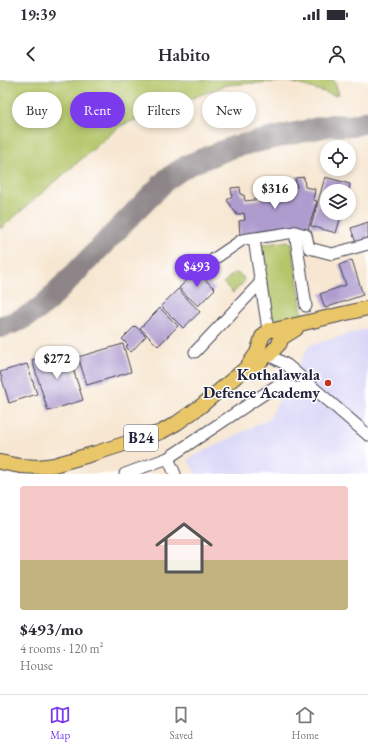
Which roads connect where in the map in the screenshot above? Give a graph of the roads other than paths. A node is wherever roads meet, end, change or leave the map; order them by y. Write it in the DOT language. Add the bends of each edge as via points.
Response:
graph roads {
  1 [pos="295,232"];
  2 [pos="254,238"];
  3 [pos="368,244"];
  4 [pos="214,259"];
  5 [pos="261,282"];
  6 [pos="306,306"];
  7 [pos="368,308"];
  8 [pos="275,336"];
  9 [pos="195,352"];
  10 [pos="264,355"];
  11 [pos="287,365"];
  12 [pos="313,388"];
  13 [pos="368,435"];
  14 [pos="168,458"];
  15 [pos="0,462"];
  16 [pos="0,471"];
  17 [pos="10,474"];
  18 [pos="53,474"];
  19 [pos="125,474"];
  20 [pos="175,474"];
  1 -- 2 [label="street"];
  1 -- 3 [label="street" via="306,234 309,248 332,254"];
  1 -- 6 [label="street"];
  2 -- 4 [label="street" via="242,240"];
  2 -- 5 [label="street"];
  5 -- 8 [label="street"];
  5 -- 9 [label="street"];
  7 -- 8 [label="main road" via="309,322"];
  8 -- 10 [label="main road, B24" via="262,337"];
  8 -- 11 [label="street"];
  10 -- 11 [label="street"];
  10 -- 15 [label="main road, B24" via="207,401 161,432 54,465 20,466"];
  10 -- 18 [label="main road, B24" via="246,380 210,410 166,440"];
  11 -- 12 [label="street"];
  12 -- 13 [label="street"];
  12 -- 14 [label="street" via="306,390 276,386"];
  14 -- 19 [label="street"];
  14 -- 20 [label="street"];
  16 -- 17 [label="main road"];
}
